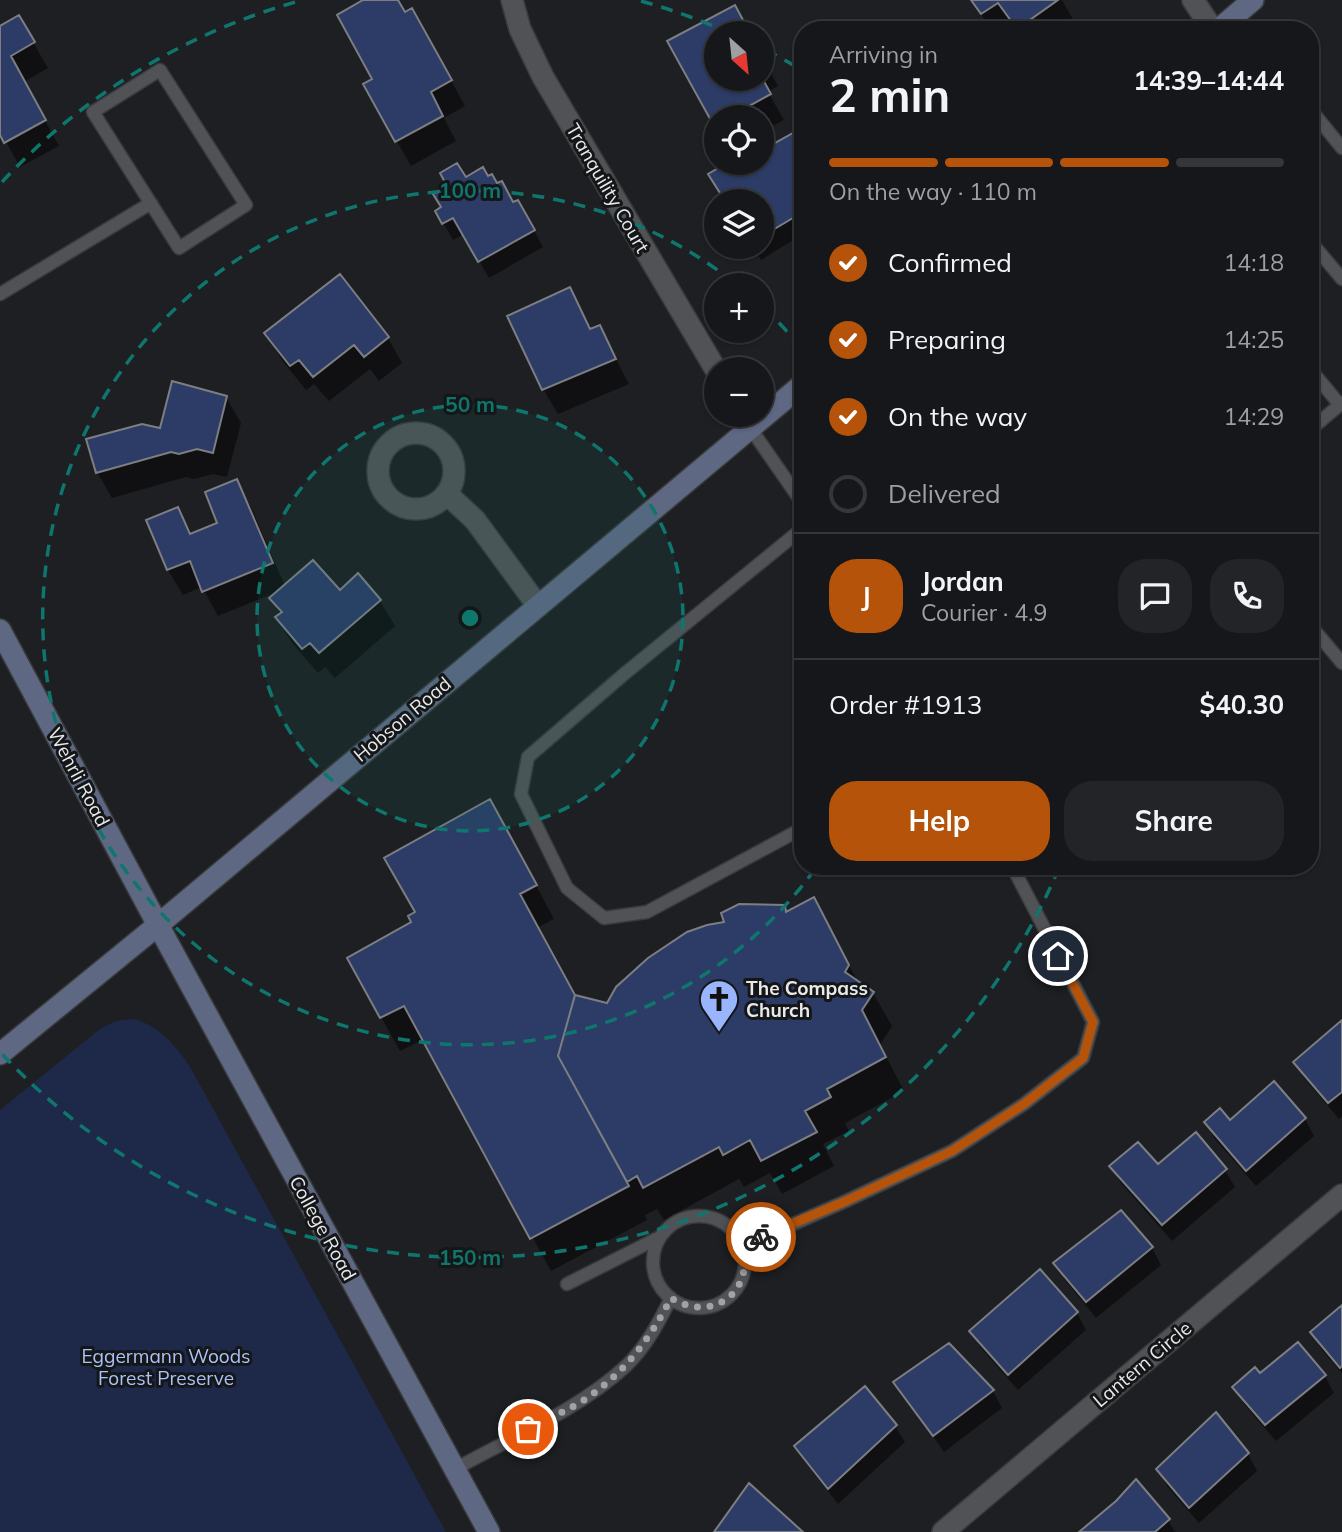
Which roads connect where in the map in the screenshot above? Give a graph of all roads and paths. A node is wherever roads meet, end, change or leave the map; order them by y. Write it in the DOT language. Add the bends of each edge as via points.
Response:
graph roads {
  1 [pos="512,0"];
  2 [pos="1193,0"];
  3 [pos="1253,0"];
  4 [pos="1219,21"];
  5 [pos="1233,21"];
  6 [pos="1319,120"];
  7 [pos="1342,148"];
  8 [pos="151,203"];
  9 [pos="1319,252"];
  10 [pos="1342,279"];
  11 [pos="0,294"];
  12 [pos="708,357"];
  13 [pos="1319,379"];
  14 [pos="794,390"];
  15 [pos="774,403"];
  16 [pos="1341,404"];
  17 [pos="1319,422"];
  18 [pos="740,427"];
  19 [pos="749,427"];
  20 [pos="794,491"];
  21 [pos="447,494"];
  22 [pos="794,535"];
  23 [pos="538,606"];
  24 [pos="0,630"];
  25 [pos="1319,636"];
  26 [pos="1342,663"];
  27 [pos="794,833"];
  28 [pos="1017,875"];
  29 [pos="158,925"];
  30 [pos="0,1054"];
  31 [pos="1342,1195"];
  32 [pos="660,1237"];
  33 [pos="743,1246"];
  34 [pos="567,1284"];
  35 [pos="671,1298"];
  36 [pos="455,1469"];
  37 [pos="489,1532"];
  38 [pos="943,1532"];
  1 -- 12 [label="street, Tranquility Court" via="543,77"];
  2 -- 4 [label="street"];
  3 -- 5 [label="main road"];
  6 -- 7 [label="lane"];
  8 -- 8 [label="lane" via="179,248 246,205 160,70 93,112"];
  8 -- 11 [label="lane"];
  9 -- 10 [label="lane"];
  13 -- 16 [label="lane"];
  14 -- 15 [label="main road, Hobson Road"];
  16 -- 17 [label="lane"];
  18 -- 23 [label="main road, Hobson Road"];
  19 -- 20 [label="lane"];
  21 -- 23 [label="street" via="475,520"];
  22 -- 27 [label="lane" via="528,757 521,794 568,888 604,918 647,912"];
  23 -- 29 [label="main road, Hobson Road"];
  24 -- 29 [label="main road, Wehrli Road"];
  25 -- 26 [label="lane"];
  28 -- 33 [label="lane" via="1093,1022 1083,1058 952,1151"];
  29 -- 30 [label="main road, Hobson Road"];
  29 -- 36 [label="main road, College Road"];
  31 -- 38 [label="street, Lantern Circle"];
  32 -- 33 [label="lane" via="672,1225 704,1216 734,1231"];
  32 -- 34 [label="lane"];
  32 -- 35 [label="lane" via="653,1270"];
  33 -- 35 [label="lane" via="745,1269 736,1291 727,1299 693,1308"];
  35 -- 36 [label="lane" via="654,1331 628,1364 586,1398"];
  36 -- 37 [label="main road, College Road"];
}
